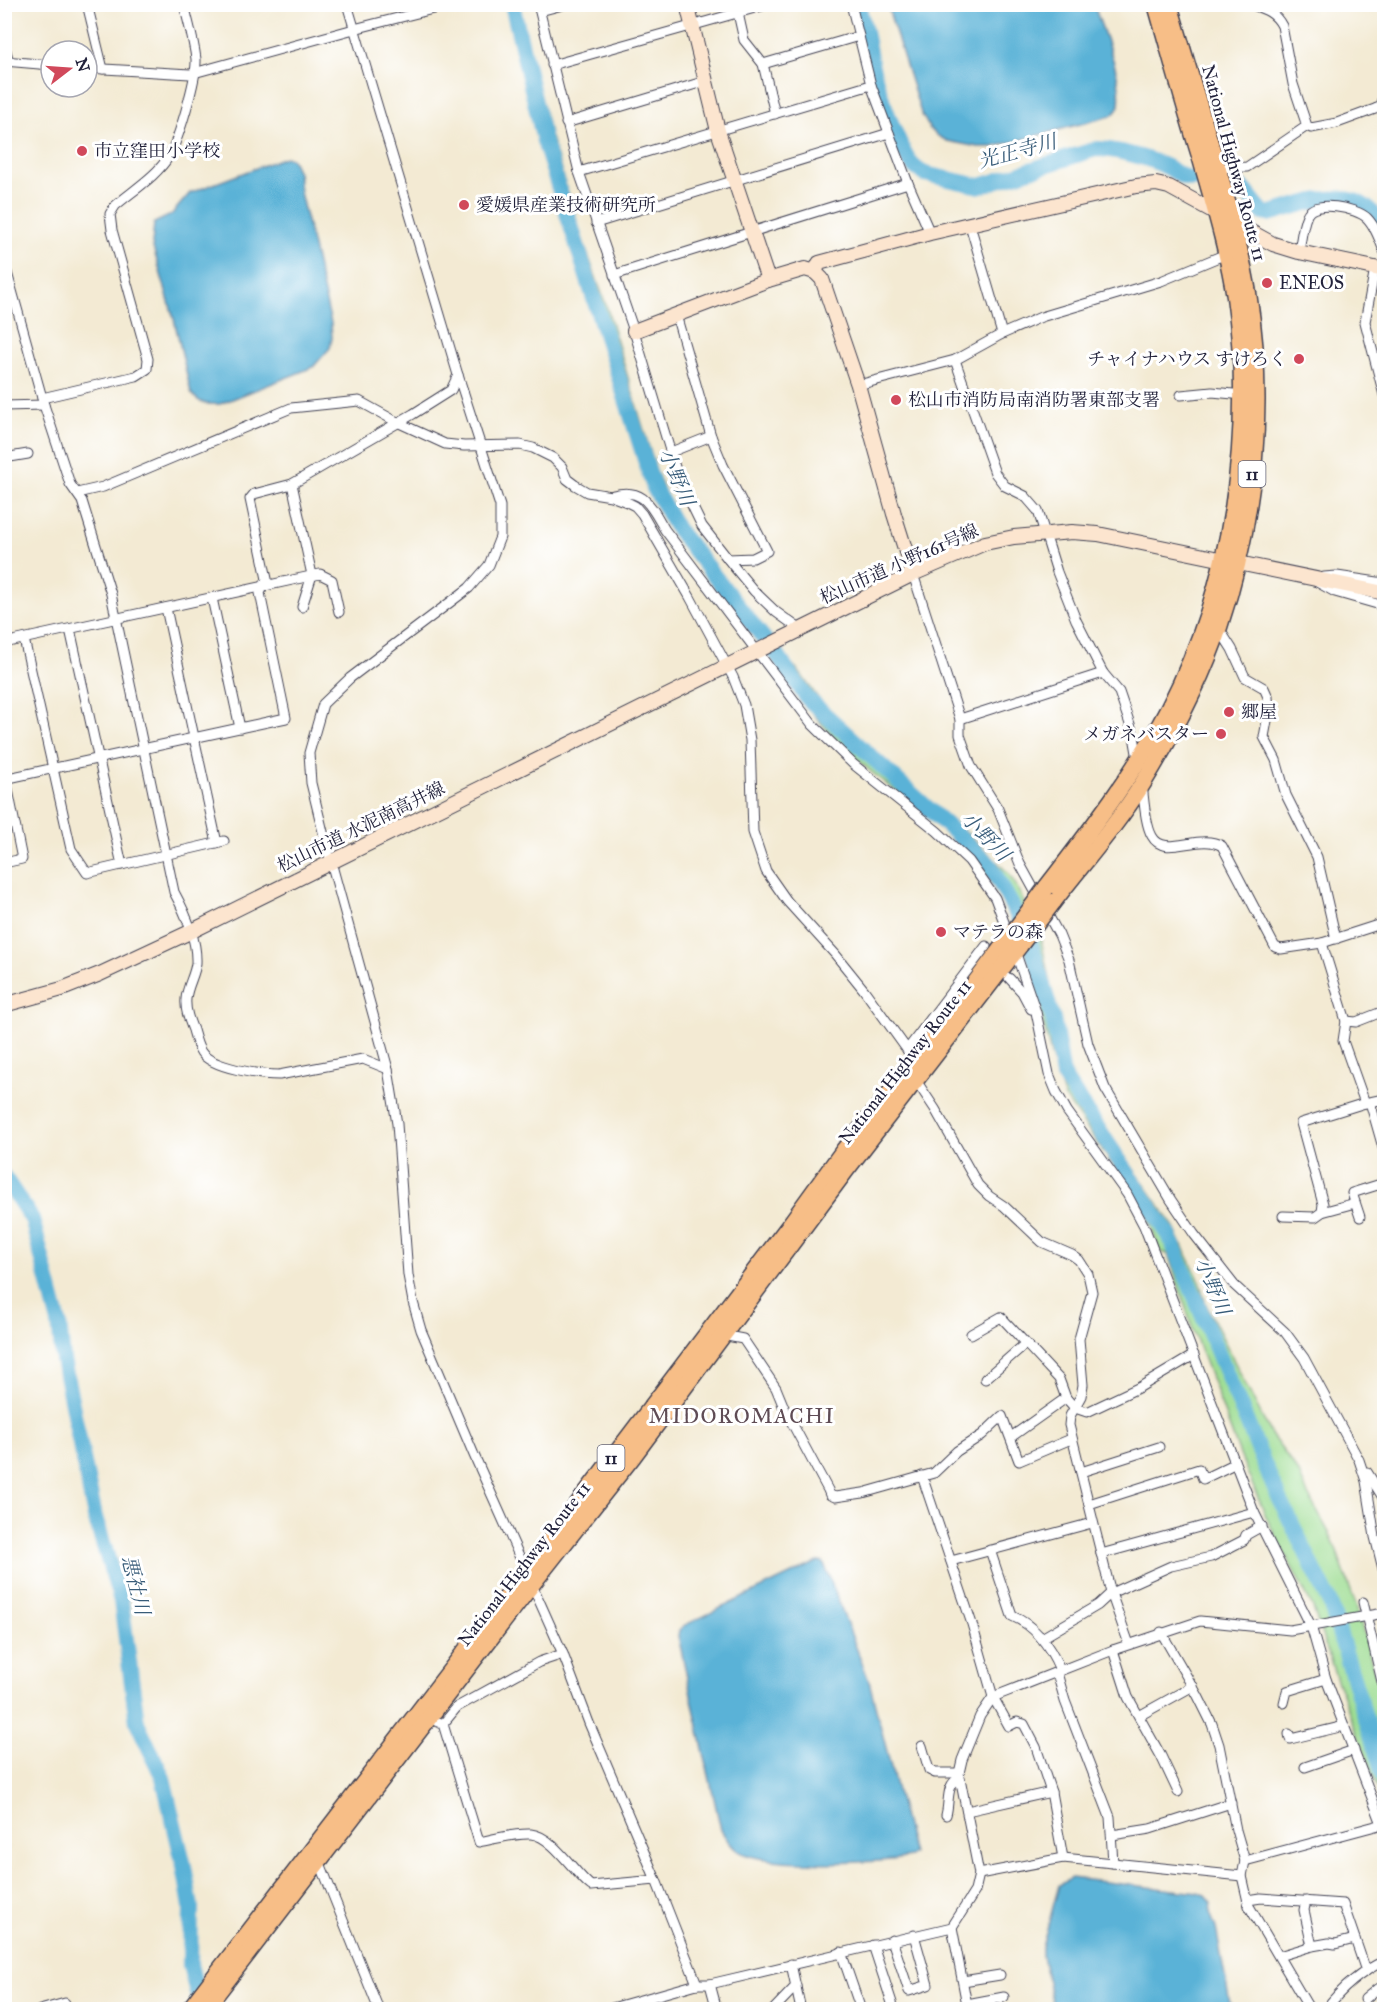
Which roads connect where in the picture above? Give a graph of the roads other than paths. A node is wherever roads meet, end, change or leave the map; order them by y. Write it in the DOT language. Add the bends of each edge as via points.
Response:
graph roads {
  1 [pos="87,4"];
  2 [pos="184,4"];
  3 [pos="347,4"];
  4 [pos="453,4"];
  5 [pos="566,4"];
  6 [pos="687,4"];
  7 [pos="769,4"];
  8 [pos="849,4"];
  9 [pos="1156,4"];
  10 [pos="1169,4"];
  11 [pos="1250,4"];
  12 [pos="539,8"];
  13 [pos="738,13"];
  14 [pos="692,26"];
  15 [pos="354,28"];
  16 [pos="859,36"];
  17 [pos="4,44"];
  18 [pos="7,62"];
  19 [pos="39,64"];
  20 [pos="763,64"];
  21 [pos="552,65"];
  22 [pos="99,69"];
  23 [pos="103,69"];
  24 [pos="195,73"];
  25 [pos="706,81"];
  26 [pos="871,85"];
  27 [pos="1384,94"];
  28 [pos="775,114"];
  29 [pos="566,123"];
  30 [pos="1307,126"];
  31 [pos="718,131"];
  32 [pos="889,133"];
  33 [pos="1217,168"];
  34 [pos="579,172"];
  35 [pos="735,180"];
  36 [pos="908,183"];
  37 [pos="1216,213"];
  38 [pos="596,223"];
  39 [pos="1234,224"];
  40 [pos="970,225"];
  41 [pos="752,231"];
  42 [pos="930,233"];
  43 [pos="1384,251"];
  44 [pos="1299,252"];
  45 [pos="1226,254"];
  46 [pos="4,262"];
  47 [pos="1380,269"];
  48 [pos="815,272"];
  49 [pos="615,275"];
  50 [pos="768,280"];
  51 [pos="676,315"];
  52 [pos="634,331"];
  53 [pos="1002,334"];
  54 [pos="955,360"];
  55 [pos="458,375"];
  56 [pos="858,386"];
  57 [pos="1181,395"];
  58 [pos="1249,395"];
  59 [pos="1384,395"];
  60 [pos="43,401"];
  61 [pos="4,406"];
  62 [pos="397,422"];
  63 [pos="711,436"];
  64 [pos="480,445"];
  65 [pos="671,452"];
  66 [pos="28,453"];
  67 [pos="4,458"];
  68 [pos="292,484"];
  69 [pos="77,493"];
  70 [pos="611,496"];
  71 [pos="1045,533"];
  72 [pos="728,559"];
  73 [pos="1230,561"];
  74 [pos="913,574"];
  75 [pos="312,575"];
  76 [pos="1309,578"];
  77 [pos="1384,583"];
  78 [pos="263,587"];
  79 [pos="1384,593"];
  80 [pos="212,598"];
  81 [pos="1384,606"];
  82 [pos="302,607"];
  83 [pos="166,608"];
  84 [pos="339,612"];
  85 [pos="116,619"];
  86 [pos="1212,625"];
  87 [pos="70,629"];
  88 [pos="801,630"];
  89 [pos="24,639"];
  90 [pos="4,643"];
  91 [pos="759,650"];
  92 [pos="727,666"];
  93 [pos="1103,673"];
  94 [pos="960,719"];
  95 [pos="240,728"];
  96 [pos="194,738"];
  97 [pos="144,749"];
  98 [pos="98,759"];
  99 [pos="1138,760"];
  100 [pos="52,769"];
  101 [pos="5,777"];
  102 [pos="1142,784"];
  103 [pos="168,855"];
  104 [pos="331,862"];
  105 [pos="4,863"];
  106 [pos="122,865"];
  107 [pos="1049,895"];
  108 [pos="1384,926"];
  109 [pos="190,932"];
  110 [pos="1336,939"];
  111 [pos="1015,941"];
  112 [pos="1322,943"];
  113 [pos="986,946"];
  114 [pos="1009,978"];
  115 [pos="4,1005"];
  116 [pos="1384,1011"];
  117 [pos="1036,1012"];
  118 [pos="1346,1021"];
  119 [pos="911,1055"];
  120 [pos="388,1069"];
  121 [pos="915,1082"];
  122 [pos="1384,1099"];
  123 [pos="1367,1102"];
  124 [pos="1384,1151"];
  125 [pos="1384,1183"];
  126 [pos="1355,1203"];
  127 [pos="1322,1212"];
  128 [pos="1283,1216"];
  129 [pos="1360,1217"];
  130 [pos="715,1334"];
  131 [pos="971,1334"];
  132 [pos="1025,1344"];
  133 [pos="1194,1355"];
  134 [pos="985,1379"];
  135 [pos="1066,1398"];
  136 [pos="1075,1408"];
  137 [pos="1011,1437"];
  138 [pos="1071,1439"];
  139 [pos="1159,1447"];
  140 [pos="1359,1460"];
  141 [pos="1234,1464"];
  142 [pos="1081,1472"];
  143 [pos="922,1476"];
  144 [pos="1384,1499"];
  145 [pos="1089,1504"];
  146 [pos="1254,1512"];
  147 [pos="1092,1523"];
  148 [pos="1262,1526"];
  149 [pos="990,1550"];
  150 [pos="1101,1554"];
  151 [pos="951,1561"];
  152 [pos="1384,1573"];
  153 [pos="530,1577"];
  154 [pos="1111,1593"];
  155 [pos="1363,1602"];
  156 [pos="1384,1613"];
  157 [pos="1364,1615"];
  158 [pos="1312,1625"];
  159 [pos="1161,1632"];
  160 [pos="1042,1638"];
  161 [pos="1130,1644"];
  162 [pos="1113,1650"];
  163 [pos="563,1654"];
  164 [pos="1059,1671"];
  165 [pos="1326,1679"];
  166 [pos="1192,1686"];
  167 [pos="1384,1690"];
  168 [pos="993,1697"];
  169 [pos="1284,1702"];
  170 [pos="1139,1716"];
  171 [pos="429,1719"];
  172 [pos="1344,1725"];
  173 [pos="1289,1734"];
  174 [pos="922,1746"];
  175 [pos="1354,1750"];
  176 [pos="1305,1767"];
  177 [pos="960,1776"];
  178 [pos="1051,1791"];
  179 [pos="1178,1792"];
  180 [pos="1232,1803"];
  181 [pos="967,1811"];
  182 [pos="946,1815"];
  183 [pos="1384,1827"];
  184 [pos="1112,1835"];
  185 [pos="316,1854"];
  186 [pos="1063,1858"];
  187 [pos="1245,1861"];
  188 [pos="1113,1863"];
  189 [pos="979,1874"];
  190 [pos="1242,1876"];
  191 [pos="656,1880"];
  192 [pos="1248,1900"];
  193 [pos="1306,1901"];
  194 [pos="952,1927"];
  195 [pos="914,1935"];
  196 [pos="1355,1939"];
  197 [pos="892,1940"];
  198 [pos="873,1944"];
  199 [pos="1312,1946"];
  200 [pos="841,1952"];
  201 [pos="1279,1956"];
  202 [pos="1384,1961"];
  203 [pos="791,1964"];
  204 [pos="1366,1971"];
  205 [pos="1000,1975"];
  206 [pos="963,1981"];
  207 [pos="698,1984"];
  208 [pos="710,1984"];
  209 [pos="796,1986"];
  210 [pos="1384,1991"];
  211 [pos="1004,1997"];
  212 [pos="1365,1999"];
  213 [pos="201,2002"];
  214 [pos="968,2007"];
  215 [pos="894,2009"];
  216 [pos="40,2010"];
  217 [pos="68,2010"];
  218 [pos="379,2010"];
  219 [pos="605,2010"];
  220 [pos="717,2010"];
  221 [pos="773,2010"];
  222 [pos="801,2010"];
  223 [pos="861,2010"];
  224 [pos="1311,2010"];
  225 [pos="1324,2010"];
  1 -- 23 [label="street"];
  2 -- 24 [label="street" via="196,58"];
  3 -- 15 [label="street"];
  4 -- 15 [label="street"];
  5 -- 12 [label="street"];
  6 -- 14 [label="street"];
  7 -- 13 [label="street"];
  8 -- 16 [label="street"];
  9 -- 37 [label="highway, National Highway Route 11 / 11"];
  10 -- 33 [label="highway, National Highway Route 11 / 11"];
  11 -- 30 [label="street" via="1269,10 1278,20"];
  12 -- 21 [label="street"];
  13 -- 14 [label="street"];
  13 -- 20 [label="street" via="744,40"];
  14 -- 21 [label="street"];
  14 -- 25 [label="street"];
  15 -- 24 [label="street"];
  15 -- 55 [label="street"];
  16 -- 20 [label="street"];
  16 -- 26 [label="street"];
  17 -- 18 [label="street"];
  18 -- 19 [label="street"];
  20 -- 28 [label="street"];
  21 -- 29 [label="street"];
  22 -- 23 [label="street"];
  23 -- 24 [label="street"];
  24 -- 60 [label="street" via="169,156 110,214 148,359 147,369 136,376"];
  25 -- 29 [label="street"];
  25 -- 31 [label="street"];
  26 -- 28 [label="street"];
  26 -- 32 [label="street"];
  27 -- 30 [label="street" via="1375,109 1337,123"];
  28 -- 31 [label="street"];
  29 -- 34 [label="street"];
  30 -- 33 [label="street" via="1247,167"];
  31 -- 34 [label="street"];
  31 -- 35 [label="street"];
  32 -- 35 [label="street"];
  32 -- 36 [label="street"];
  33 -- 39 [label="highway, National Highway Route 11 / 11"];
  34 -- 38 [label="street"];
  35 -- 38 [label="street"];
  35 -- 41 [label="street"];
  36 -- 41 [label="street"];
  36 -- 42 [label="street"];
  37 -- 39 [label="street"];
  37 -- 40 [label="street" via="1156,184"];
  37 -- 45 [label="highway, National Highway Route 11 / 11"];
  38 -- 49 [label="street"];
  39 -- 44 [label="street"];
  39 -- 58 [label="highway, National Highway Route 11 / 11" via="1249,295 1255,362"];
  40 -- 42 [label="street"];
  40 -- 53 [label="street"];
  41 -- 49 [label="street"];
  41 -- 50 [label="street"];
  42 -- 48 [label="street" via="819,263"];
  43 -- 44 [label="street" via="1366,217 1359,212 1324,206 1307,213"];
  44 -- 47 [label="street"];
  45 -- 53 [label="street" via="1161,281 1041,317"];
  45 -- 58 [label="highway, National Highway Route 11 / 11"];
  46 -- 60 [label="street"];
  47 -- 59 [label="street" via="1365,322"];
  48 -- 50 [label="street" via="805,269"];
  48 -- 56 [label="street" via="822,279"];
  49 -- 52 [label="street"];
  50 -- 51 [label="street"];
  51 -- 52 [label="street"];
  51 -- 63 [label="street"];
  52 -- 65 [label="street"];
  53 -- 54 [label="street"];
  54 -- 56 [label="street"];
  54 -- 71 [label="street" via="995,473 1005,486 1025,496 1038,511"];
  55 -- 62 [label="street" via="451,390"];
  55 -- 64 [label="street"];
  56 -- 74 [label="street"];
  57 -- 58 [label="street"];
  58 -- 73 [label="highway, National Highway Route 11 / 11"];
  60 -- 61 [label="street"];
  60 -- 69 [label="street" via="70,484"];
  62 -- 64 [label="street" via="445,444"];
  62 -- 68 [label="street"];
  62 -- 69 [label="street" via="359,401 291,408 103,487"];
  63 -- 65 [label="street"];
  63 -- 72 [label="street" via="767,551 753,558"];
  64 -- 70 [label="street" via="533,448 553,458 575,485 587,492"];
  64 -- 104 [label="street" via="500,506 500,537 489,565 469,588 350,678 323,704 320,712 309,753 311,783"];
  65 -- 72 [label="street" via="678,477 702,526"];
  66 -- 67 [label="street"];
  68 -- 75 [label="street"];
  68 -- 78 [label="street" via="254,494 250,499 267,579"];
  69 -- 85 [label="street"];
  70 -- 91 [label="street" via="644,497 665,531"];
  70 -- 92 [label="street" via="635,506 642,514"];
  71 -- 73 [label="street, 松山市道 小野161号線" via="1098,534"];
  71 -- 74 [label="street, 松山市道 小野161号線" via="985,543"];
  71 -- 93 [label="street" via="1076,620"];
  72 -- 88 [label="street" via="754,591"];
  73 -- 76 [label="street, 松山市道 小野161号線"];
  73 -- 86 [label="highway, National Highway Route 11 / 11"];
  74 -- 88 [label="street, 松山市道 小野161号線"];
  74 -- 94 [label="street"];
  75 -- 78 [label="street"];
  75 -- 82 [label="street"];
  75 -- 84 [label="street" via="332,580"];
  76 -- 77 [label="street" via="1338,576"];
  76 -- 79 [label="street, 松山市道 小野161号線"];
  76 -- 81 [label="street" via="1335,592"];
  78 -- 80 [label="street"];
  78 -- 95 [label="street" via="260,593 286,718"];
  80 -- 83 [label="street"];
  80 -- 95 [label="street"];
  83 -- 85 [label="street"];
  83 -- 96 [label="street"];
  85 -- 87 [label="street"];
  85 -- 97 [label="street"];
  86 -- 99 [label="highway, National Highway Route 11 / 11"];
  86 -- 102 [label="highway, National Highway Route 11 / 11" via="1183,713"];
  86 -- 110 [label="street" via="1245,677 1264,688 1268,697 1264,737 1276,760 1286,795 1317,857"];
  87 -- 89 [label="street"];
  87 -- 98 [label="street"];
  88 -- 91 [label="street, 松山市道 小野161号線"];
  89 -- 90 [label="street"];
  89 -- 100 [label="street"];
  91 -- 92 [label="street, 松山市道 小野161号線"];
  91 -- 111 [label="street" via="812,724 853,764 969,861 994,897"];
  92 -- 104 [label="street, 松山市道 水泥南高井線"];
  92 -- 119 [label="street" via="744,705 750,740 753,832 766,871 787,901 843,963"];
  93 -- 94 [label="street"];
  93 -- 99 [label="street" via="1119,692"];
  94 -- 140 [label="street" via="960,735 971,766 998,809 1020,864 1059,935 1074,978 1088,1044 1105,1088 1194,1234 1234,1285 1295,1343"];
  95 -- 96 [label="street"];
  96 -- 97 [label="street"];
  96 -- 103 [label="street" via="220,842"];
  97 -- 98 [label="street"];
  97 -- 103 [label="street"];
  98 -- 100 [label="street"];
  98 -- 106 [label="street"];
  99 -- 102 [label="street"];
  99 -- 107 [label="highway, National Highway Route 11 / 11"];
  100 -- 101 [label="street"];
  100 -- 106 [label="street" via="71,849 87,873"];
  101 -- 105 [label="street" via="22,859"];
  102 -- 107 [label="highway, National Highway Route 11 / 11"];
  102 -- 112 [label="street" via="1151,835 1158,843 1216,843 1226,853 1275,946 1281,949"];
  103 -- 106 [label="street"];
  103 -- 109 [label="street" via="174,892"];
  104 -- 109 [label="street, 松山市道 水泥南高井線"];
  104 -- 120 [label="street"];
  107 -- 111 [label="highway, National Highway Route 11 / 11, bridge"];
  108 -- 110 [label="street"];
  109 -- 115 [label="street, 松山市道 水泥南高井線" via="62,989"];
  109 -- 120 [label="street" via="196,964 186,998 187,1013 201,1053 209,1059 270,1075 363,1059"];
  110 -- 112 [label="street"];
  111 -- 117 [label="street"];
  111 -- 119 [label="highway, National Highway Route 11 / 11"];
  111 -- 121 [label="highway, National Highway Route 11 / 11"];
  112 -- 118 [label="street"];
  113 -- 119 [label="street"];
  114 -- 117 [label="street"];
  116 -- 118 [label="street" via="1356,1022"];
  117 -- 133 [label="street" via="1056,1091 1136,1209"];
  118 -- 123 [label="street" via="1343,1041"];
  119 -- 121 [label="street"];
  119 -- 130 [label="highway, National Highway Route 11 / 11"];
  120 -- 153 [label="street" via="397,1124 413,1302 474,1455"];
  121 -- 130 [label="highway, National Highway Route 11 / 11"];
  121 -- 136 [label="street" via="978,1185 1042,1242 1079,1260 1088,1274 1092,1292 1079,1339 1083,1385"];
  122 -- 123 [label="street"];
  123 -- 124 [label="street"];
  123 -- 127 [label="street" via="1301,1123"];
  125 -- 126 [label="street" via="1352,1193"];
  126 -- 127 [label="street"];
  126 -- 129 [label="street"];
  127 -- 128 [label="street" via="1315,1216"];
  130 -- 143 [label="street" via="743,1339 776,1388 830,1495 863,1493"];
  130 -- 153 [label="highway, National Highway Route 11 / 11" via="633,1456"];
  131 -- 132 [label="street" via="1001,1317"];
  132 -- 134 [label="street"];
  132 -- 135 [label="street" via="1059,1379"];
  133 -- 136 [label="street" via="1087,1412"];
  133 -- 141 [label="street"];
  135 -- 136 [label="street"];
  135 -- 137 [label="street"];
  136 -- 138 [label="street" via="1070,1416"];
  137 -- 138 [label="street" via="1019,1461"];
  137 -- 143 [label="street" via="1002,1416 934,1473"];
  138 -- 142 [label="street"];
  139 -- 142 [label="street"];
  140 -- 144 [label="street"];
  140 -- 152 [label="street"];
  141 -- 145 [label="street" via="1203,1479 1199,1469"];
  141 -- 146 [label="street"];
  142 -- 145 [label="street"];
  143 -- 151 [label="street"];
  145 -- 147 [label="street"];
  146 -- 148 [label="street"];
  146 -- 150 [label="street"];
  147 -- 149 [label="street"];
  147 -- 150 [label="street"];
  148 -- 154 [label="street" via="1211,1557 1171,1566"];
  148 -- 158 [label="street"];
  149 -- 151 [label="street"];
  149 -- 160 [label="street" via="1012,1616"];
  150 -- 154 [label="street"];
  151 -- 168 [label="street"];
  153 -- 163 [label="street"];
  153 -- 171 [label="highway, National Highway Route 11 / 11"];
  154 -- 160 [label="street" via="1080,1617"];
  154 -- 161 [label="street"];
  155 -- 157 [label="street"];
  156 -- 157 [label="street"];
  157 -- 158 [label="street"];
  157 -- 167 [label="street"];
  158 -- 159 [label="street" via="1283,1630 1200,1621"];
  158 -- 165 [label="street"];
  159 -- 161 [label="street"];
  159 -- 166 [label="street"];
  160 -- 164 [label="street" via="1054,1654"];
  161 -- 162 [label="street"];
  162 -- 164 [label="street"];
  162 -- 170 [label="street" via="1128,1697"];
  163 -- 171 [label="street" via="539,1662"];
  163 -- 191 [label="street"];
  164 -- 168 [label="street"];
  164 -- 184 [label="street" via="1065,1701 1110,1817"];
  165 -- 169 [label="street" via="1287,1691"];
  165 -- 172 [label="street"];
  166 -- 170 [label="street"];
  166 -- 180 [label="street" via="1212,1724"];
  168 -- 177 [label="street" via="980,1716 962,1760"];
  168 -- 178 [label="street" via="1009,1726 1024,1724"];
  170 -- 179 [label="street"];
  171 -- 185 [label="highway, National Highway Route 11 / 11"];
  171 -- 191 [label="street" via="479,1842 526,1834 540,1837 591,1886"];
  172 -- 173 [label="street" via="1290,1739"];
  172 -- 175 [label="street"];
  174 -- 177 [label="street" via="929,1770"];
  175 -- 176 [label="street"];
  175 -- 183 [label="street"];
  177 -- 181 [label="street"];
  177 -- 182 [label="street" via="952,1783"];
  178 -- 181 [label="street"];
  178 -- 186 [label="street"];
  180 -- 184 [label="street" via="1150,1829"];
  180 -- 187 [label="street"];
  181 -- 189 [label="street"];
  183 -- 187 [label="street"];
  184 -- 188 [label="street"];
  185 -- 213 [label="highway, National Highway Route 11 / 11"];
  185 -- 218 [label="street"];
  186 -- 188 [label="street"];
  186 -- 189 [label="street"];
  187 -- 190 [label="street"];
  188 -- 190 [label="street"];
  189 -- 194 [label="street" via="972,1897"];
  190 -- 192 [label="street"];
  191 -- 207 [label="street"];
  192 -- 193 [label="street"];
  192 -- 201 [label="street"];
  193 -- 196 [label="street" via="1343,1904"];
  193 -- 199 [label="street"];
  194 -- 195 [label="street"];
  194 -- 206 [label="street"];
  195 -- 197 [label="street"];
  195 -- 197 [label="street" via="928,1985 909,1991"];
  196 -- 199 [label="street"];
  196 -- 204 [label="street"];
  197 -- 198 [label="street"];
  198 -- 200 [label="street"];
  198 -- 215 [label="street"];
  199 -- 201 [label="street"];
  200 -- 203 [label="street"];
  200 -- 223 [label="street"];
  201 -- 224 [label="street"];
  202 -- 204 [label="street"];
  203 -- 208 [label="street"];
  203 -- 209 [label="street"];
  204 -- 225 [label="street"];
  205 -- 206 [label="street"];
  206 -- 214 [label="street"];
  207 -- 208 [label="street"];
  207 -- 219 [label="street"];
  208 -- 220 [label="street"];
  209 -- 221 [label="street"];
  209 -- 222 [label="street"];
  210 -- 212 [label="street" via="1377,1989"];
  211 -- 214 [label="street"];
  216 -- 217 [label="street" via="65,2003"];
}
